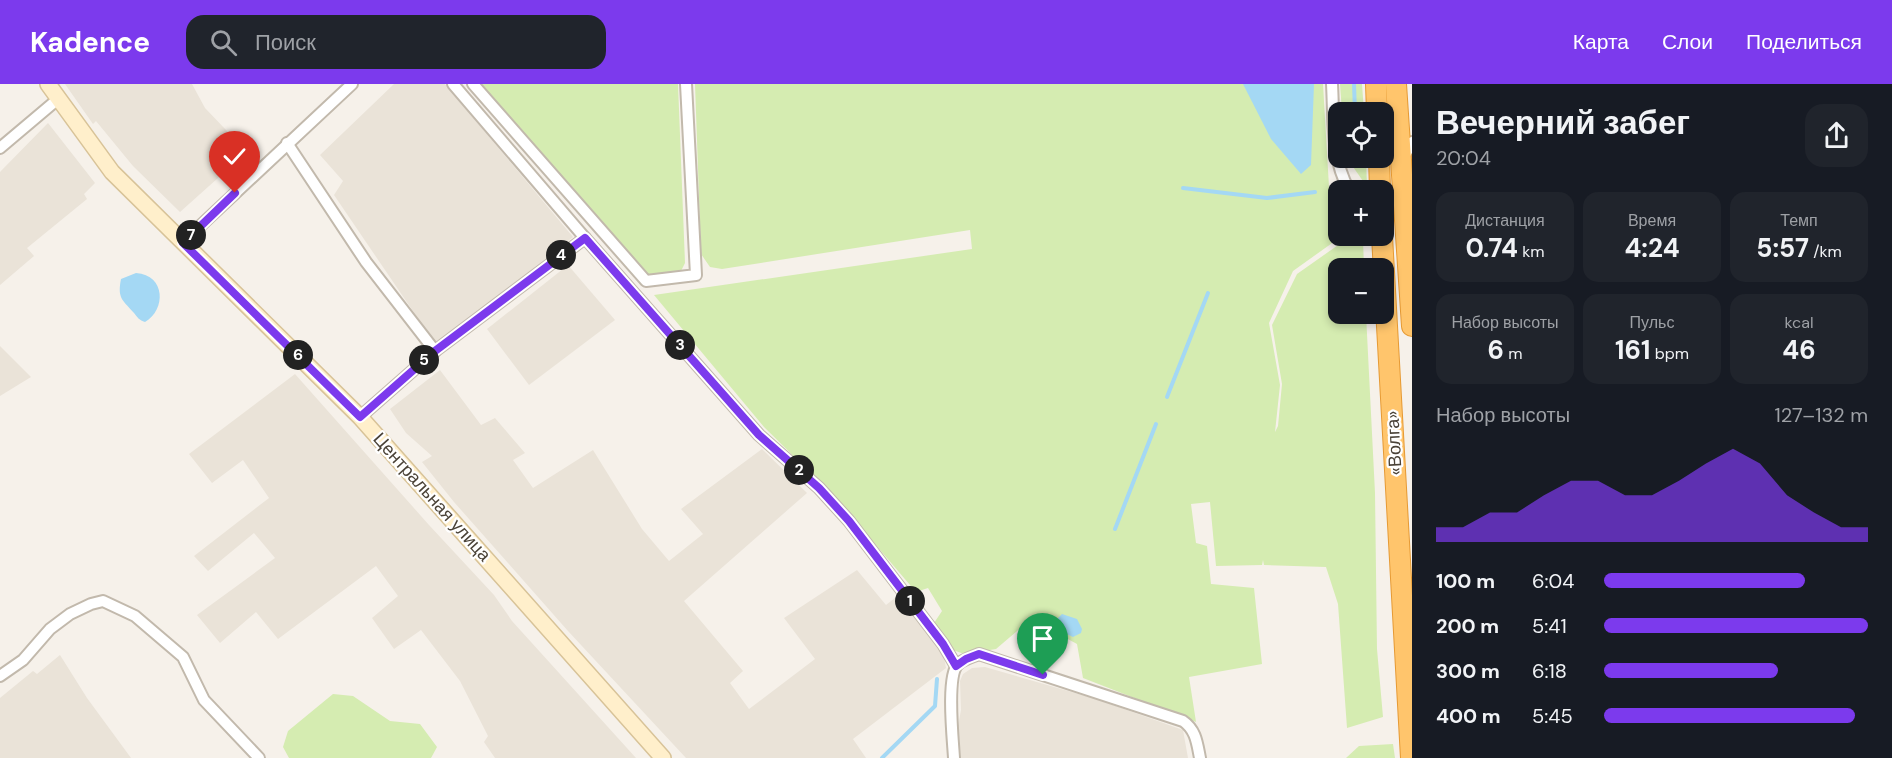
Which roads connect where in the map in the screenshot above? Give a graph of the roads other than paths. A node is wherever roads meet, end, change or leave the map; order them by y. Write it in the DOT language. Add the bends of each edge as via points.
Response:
graph roads {
  1 [pos="48,84"];
  2 [pos="352,84"];
  3 [pos="453,84"];
  4 [pos="473,84"];
  5 [pos="686,84"];
  6 [pos="1332,84"];
  7 [pos="1376,84"];
  8 [pos="1396,84"];
  9 [pos="58,99"];
  10 [pos="1377,102"];
  11 [pos="1412,142"];
  12 [pos="287,143"];
  13 [pos="0,148"];
  14 [pos="1402,162"];
  15 [pos="1343,180"];
  16 [pos="585,238"];
  17 [pos="183,243"];
  18 [pos="1383,246"];
  19 [pos="1412,326"];
  20 [pos="435,351"];
  21 [pos="360,417"];
  22 [pos="956,666"];
  23 [pos="0,676"];
  24 [pos="259,758"];
  25 [pos="663,758"];
  26 [pos="954,758"];
  27 [pos="1200,758"];
  28 [pos="1411,758"];
  1 -- 9 [label="main road, Центральная улица"];
  2 -- 12 [label="street"];
  3 -- 16 [label="street"];
  4 -- 5 [label="street" via="646,280 696,275"];
  6 -- 15 [label="street" via="1336,159"];
  7 -- 10 [label="highway"];
  8 -- 14 [label="highway"];
  9 -- 13 [label="street"];
  9 -- 17 [label="main road, Центральная улица" via="112,172"];
  11 -- 14 [label="street"];
  12 -- 17 [label="street"];
  12 -- 20 [label="street" via="366,262"];
  14 -- 19 [label="highway"];
  16 -- 20 [label="street"];
  16 -- 22 [label="street" via="759,435 819,488 849,521"];
  17 -- 21 [label="main road, Центральная улица"];
  18 -- 28 [label="highway, «Волга»"];
  20 -- 21 [label="street"];
  21 -- 25 [label="main road, Центральная улица"];
  22 -- 26 [label="street" via="951,687"];
  22 -- 27 [label="street" via="979,654 1183,721 1191,727"];
  23 -- 24 [label="street" via="23,660 50,629 70,614 103,601 135,616 183,657 204,700"];
}
